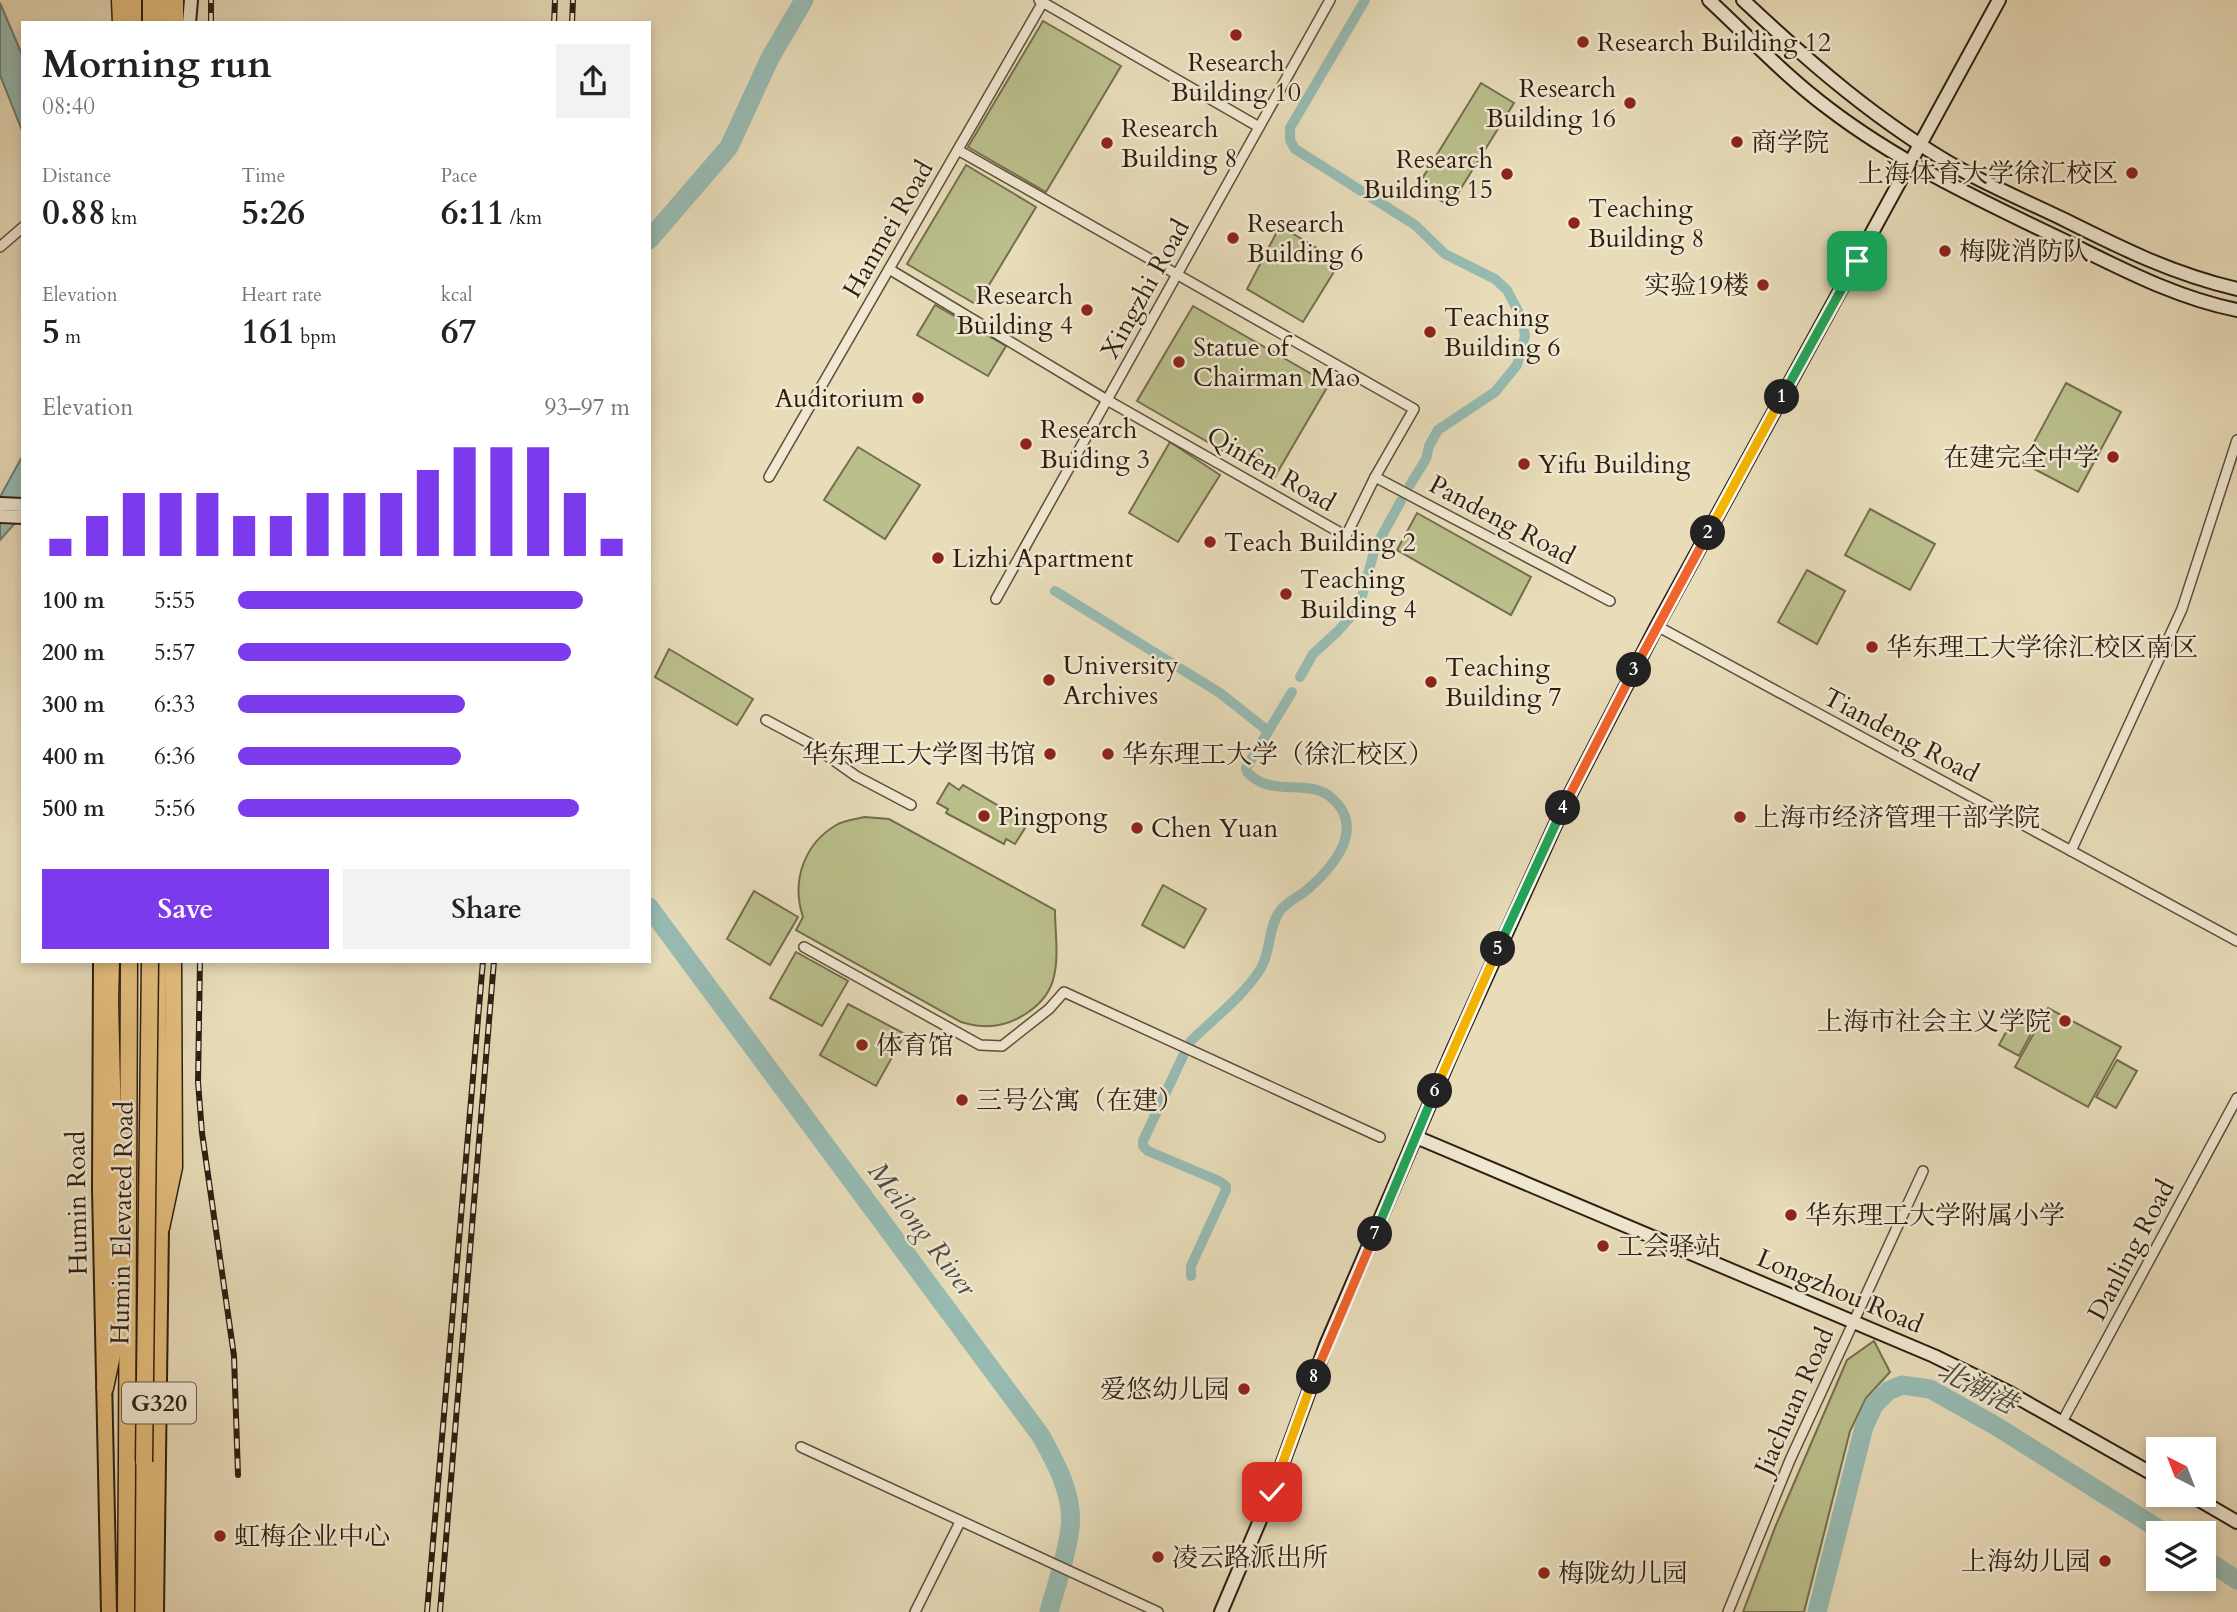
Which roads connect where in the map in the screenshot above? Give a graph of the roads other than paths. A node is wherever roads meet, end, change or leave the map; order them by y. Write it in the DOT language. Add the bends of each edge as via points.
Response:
graph roads {
  1 [pos="122,0"];
  2 [pos="133,0"];
  3 [pos="151,0"];
  4 [pos="162,0"];
  5 [pos="173,0"];
  6 [pos="191,0"];
  7 [pos="1329,0"];
  8 [pos="1709,0"];
  9 [pos="1742,0"];
  10 [pos="1999,0"];
  11 [pos="1041,1"];
  12 [pos="122,21"];
  13 [pos="133,21"];
  14 [pos="162,21"];
  15 [pos="162,21"];
  16 [pos="162,21"];
  17 [pos="189,21"];
  18 [pos="1259,127"];
  19 [pos="1921,145"];
  20 [pos="958,150"];
  21 [pos="1911,163"];
  22 [pos="21,230"];
  23 [pos="0,247"];
  24 [pos="889,269"];
  25 [pos="1177,274"];
  26 [pos="2237,289"];
  27 [pos="2237,310"];
  28 [pos="1107,400"];
  29 [pos="2237,440"];
  30 [pos="769,477"];
  31 [pos="1375,477"];
  32 [pos="0,504"];
  33 [pos="21,505"];
  34 [pos="0,516"];
  35 [pos="21,517"];
  36 [pos="996,599"];
  37 [pos="1610,601"];
  38 [pos="1657,626"];
  39 [pos="766,720"];
  40 [pos="911,805"];
  41 [pos="2071,850"];
  42 [pos="2237,941"];
  43 [pos="804,947"];
  44 [pos="101,963"];
  45 [pos="111,963"];
  46 [pos="126,963"];
  47 [pos="126,963"];
  48 [pos="150,963"];
  49 [pos="158,963"];
  50 [pos="173,963"];
  51 [pos="2237,1098"];
  52 [pos="1380,1137"];
  53 [pos="1416,1137"];
  54 [pos="1923,1171"];
  55 [pos="120,1185"];
  56 [pos="159,1194"];
  57 [pos="161,1228"];
  58 [pos="1853,1322"];
  59 [pos="113,1350"];
  60 [pos="124,1378"];
  61 [pos="105,1388"];
  62 [pos="2062,1422"];
  63 [pos="107,1444"];
  64 [pos="802,1447"];
  65 [pos="124,1469"];
  66 [pos="2146,1470"];
  67 [pos="130,1489"];
  68 [pos="2211,1507"];
  69 [pos="960,1522"];
  70 [pos="2237,1522"];
  71 [pos="126,1569"];
  72 [pos="111,1612"];
  73 [pos="126,1612"];
  74 [pos="141,1612"];
  75 [pos="156,1612"];
  76 [pos="915,1612"];
  77 [pos="1158,1612"];
  78 [pos="1221,1612"];
  79 [pos="1728,1612"];
  1 -- 12 [label="highway"];
  2 -- 13 [label="highway"];
  3 -- 14 [label="highway"];
  4 -- 15 [label="main road"];
  5 -- 16 [label="highway"];
  6 -- 17 [label="street"];
  7 -- 18 [label="street, Xingzhi Road"];
  8 -- 21 [label="street" via="1829,109"];
  9 -- 19 [label="street" via="1847,94"];
  10 -- 19 [label="street"];
  11 -- 18 [label="street"];
  11 -- 20 [label="street, Hanmei Road"];
  18 -- 25 [label="street, Xingzhi Road"];
  19 -- 21 [label="street"];
  19 -- 26 [label="street" via="2153,264"];
  20 -- 24 [label="street, Hanmei Road"];
  20 -- 25 [label="street, Qinfen Road"];
  21 -- 27 [label="street" via="2145,280"];
  21 -- 38 [label="street"];
  22 -- 23 [label="street"];
  24 -- 28 [label="street, Qinfen Road"];
  24 -- 30 [label="street, Hanmei Road"];
  25 -- 28 [label="street, Xingzhi Road"];
  25 -- 31 [label="street, Qinfen Road" via="1414,409"];
  28 -- 31 [label="street, Qinfen Road" via="1346,536"];
  28 -- 36 [label="street, Xingzhi Road"];
  29 -- 41 [label="street" via="2182,609"];
  31 -- 37 [label="street, Pandeng Road"];
  32 -- 33 [label="street"];
  34 -- 35 [label="street"];
  38 -- 41 [label="street, Tiandeng Road"];
  38 -- 53 [label="street" via="1563,808"];
  39 -- 40 [label="street"];
  41 -- 42 [label="street, Tiandeng Road"];
  43 -- 52 [label="street" via="980,1045 1002,1046 1064,992"];
  44 -- 61 [label="main road, Humin Road / G320"];
  45 -- 55 [label="highway"];
  46 -- 55 [label="main road, Humin Road / G320"];
  47 -- 71 [label="highway, Humin Elevated Road, bridge"];
  48 -- 74 [label="highway, Humin Elevated Road, bridge"];
  49 -- 56 [label="main road, G320"];
  50 -- 57 [label="highway" via="174,1167"];
  51 -- 62 [label="street, Danling Road"];
  53 -- 58 [label="street, Longzhou Road"];
  53 -- 78 [label="street" via="1326,1345 1272,1492"];
  54 -- 58 [label="street, Jiachuan Road"];
  55 -- 59 [label="highway" via="115,1212"];
  55 -- 60 [label="main road, Humin Road / G320"];
  56 -- 57 [label="main road, G320"];
  56 -- 67 [label="main road"];
  57 -- 75 [label="main road, G320"];
  58 -- 62 [label="street, Longzhou Road" via="1960,1368"];
  58 -- 79 [label="street, Jiachuan Road" via="1766,1514"];
  59 -- 60 [label="highway"];
  59 -- 61 [label="highway"];
  60 -- 65 [label="main road, Humin Road / G320"];
  61 -- 63 [label="main road, Humin Road / G320"];
  62 -- 66 [label="street, Longzhou Road"];
  63 -- 65 [label="main road"];
  63 -- 72 [label="main road, Humin Road / G320"];
  64 -- 69 [label="street"];
  65 -- 67 [label="main road, Humin Road"];
  67 -- 73 [label="main road, Humin Road, bridge"];
  67 -- 74 [label="main road"];
  68 -- 70 [label="street"];
  69 -- 76 [label="street"];
  69 -- 77 [label="street"];
  71 -- 72 [label="highway, bridge"];
  71 -- 73 [label="highway, Humin Elevated Road, bridge"];
}
